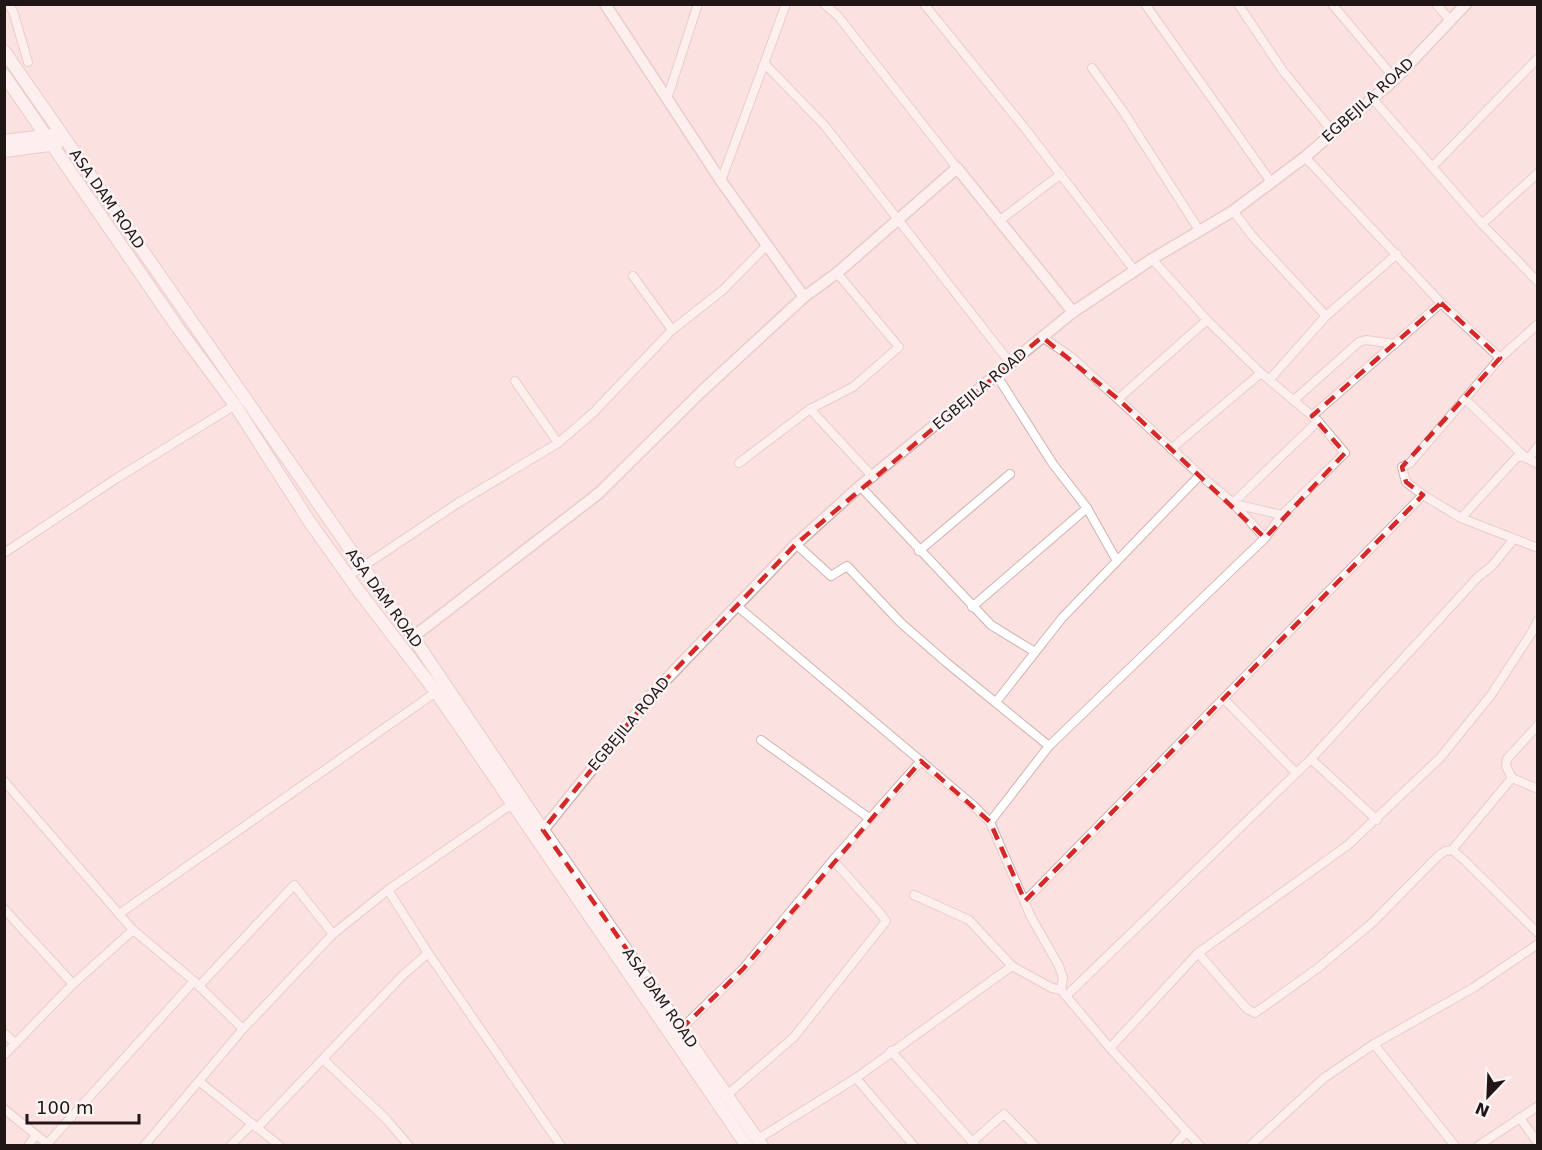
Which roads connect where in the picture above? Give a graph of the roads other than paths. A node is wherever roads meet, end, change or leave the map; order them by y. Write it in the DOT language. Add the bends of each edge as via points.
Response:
graph roads {
  1 [pos="8,4"];
  2 [pos="605,4"];
  3 [pos="617,4"];
  4 [pos="698,4"];
  5 [pos="786,4"];
  6 [pos="824,4"];
  7 [pos="924,4"];
  8 [pos="1145,4"];
  9 [pos="1238,4"];
  10 [pos="1332,4"];
  11 [pos="1436,4"];
  12 [pos="1466,4"];
  13 [pos="613,16"];
  14 [pos="1450,20"];
  15 [pos="4,51"];
  16 [pos="1538,58"];
  17 [pos="28,62"];
  18 [pos="765,64"];
  19 [pos="1092,68"];
  20 [pos="4,75"];
  21 [pos="1395,79"];
  22 [pos="1372,98"];
  23 [pos="667,99"];
  24 [pos="30,112"];
  25 [pos="1333,132"];
  26 [pos="64,138"];
  27 [pos="22,139"];
  28 [pos="4,141"];
  29 [pos="50,141"];
  30 [pos="34,148"];
  31 [pos="4,151"];
  32 [pos="1305,157"];
  33 [pos="64,163"];
  34 [pos="1433,165"];
  35 [pos="957,168"];
  36 [pos="1538,173"];
  37 [pos="1061,174"];
  38 [pos="721,181"];
  39 [pos="1272,182"];
  40 [pos="1233,211"];
  41 [pos="898,221"];
  42 [pos="999,221"];
  43 [pos="1482,224"];
  44 [pos="1199,230"];
  45 [pos="766,246"];
  46 [pos="1397,254"];
  47 [pos="1152,259"];
  48 [pos="1135,270"];
  49 [pos="837,273"];
  50 [pos="633,276"];
  51 [pos="1538,282"];
  52 [pos="804,297"];
  53 [pos="1441,303"];
  54 [pos="1073,312"];
  55 [pos="1326,316"];
  56 [pos="1207,320"];
  57 [pos="1538,324"];
  58 [pos="672,330"];
  59 [pos="1041,337"];
  60 [pos="1395,344"];
  61 [pos="1500,358"];
  62 [pos="1011,364"];
  63 [pos="1261,373"];
  64 [pos="997,376"];
  65 [pos="1270,379"];
  66 [pos="515,381"];
  67 [pos="1118,399"];
  68 [pos="1465,399"];
  69 [pos="1294,400"];
  70 [pos="235,405"];
  71 [pos="810,409"];
  72 [pos="1315,418"];
  73 [pos="558,443"];
  74 [pos="1538,446"];
  75 [pos="1171,449"];
  76 [pos="1526,458"];
  77 [pos="740,463"];
  78 [pos="1538,464"];
  79 [pos="1010,474"];
  80 [pos="1200,475"];
  81 [pos="873,477"];
  82 [pos="860,486"];
  83 [pos="1423,495"];
  84 [pos="1233,503"];
  85 [pos="1087,508"];
  86 [pos="1282,516"];
  87 [pos="1461,518"];
  88 [pos="1265,538"];
  89 [pos="1513,540"];
  90 [pos="795,544"];
  91 [pos="1538,548"];
  92 [pos="919,550"];
  93 [pos="4,553"];
  94 [pos="1117,561"];
  95 [pos="362,566"];
  96 [pos="349,576"];
  97 [pos="737,606"];
  98 [pos="972,607"];
  99 [pos="1538,620"];
  100 [pos="413,637"];
  101 [pos="1035,652"];
  102 [pos="436,692"];
  103 [pos="1224,699"];
  104 [pos="996,702"];
  105 [pos="1538,725"];
  106 [pos="761,740"];
  107 [pos="1049,746"];
  108 [pos="1311,759"];
  109 [pos="921,761"];
  110 [pos="1296,773"];
  111 [pos="1512,778"];
  112 [pos="4,781"];
  113 [pos="1538,789"];
  114 [pos="512,804"];
  115 [pos="869,818"];
  116 [pos="1377,820"];
  117 [pos="990,822"];
  118 [pos="543,830"];
  119 [pos="1452,850"];
  120 [pos="833,860"];
  121 [pos="388,890"];
  122 [pos="914,895"];
  123 [pos="1025,901"];
  124 [pos="4,909"];
  125 [pos="119,914"];
  126 [pos="133,930"];
  127 [pos="1538,933"];
  128 [pos="333,934"];
  129 [pos="1538,944"];
  130 [pos="428,953"];
  131 [pos="1198,953"];
  132 [pos="1012,966"];
  133 [pos="197,983"];
  134 [pos="73,984"];
  135 [pos="1063,993"];
  136 [pos="682,1028"];
  137 [pos="243,1029"];
  138 [pos="4,1033"];
  139 [pos="15,1043"];
  140 [pos="1374,1044"];
  141 [pos="1110,1048"];
  142 [pos="891,1051"];
  143 [pos="4,1055"];
  144 [pos="324,1059"];
  145 [pos="856,1077"];
  146 [pos="200,1082"];
  147 [pos="727,1095"];
  148 [pos="1538,1106"];
  149 [pos="4,1110"];
  150 [pos="1520,1118"];
  151 [pos="255,1126"];
  152 [pos="1186,1132"];
  153 [pos="36,1135"];
  154 [pos="760,1142"];
  155 [pos="1538,1143"];
  156 [pos="974,1144"];
  157 [pos="49,1145"];
  158 [pos="27,1146"];
  159 [pos="144,1146"];
  160 [pos="230,1146"];
  161 [pos="279,1146"];
  162 [pos="409,1146"];
  163 [pos="561,1146"];
  164 [pos="747,1146"];
  165 [pos="914,1146"];
  166 [pos="1035,1146"];
  167 [pos="1174,1146"];
  168 [pos="1200,1146"];
  169 [pos="1250,1146"];
  170 [pos="1455,1146"];
  171 [pos="1478,1146"];
  1 -- 17 [label="street"];
  2 -- 13 [label="street"];
  3 -- 13 [label="street"];
  4 -- 23 [label="street"];
  5 -- 18 [label="street"];
  6 -- 35 [label="street" via="838,16"];
  7 -- 37 [label="street"];
  8 -- 39 [label="street"];
  9 -- 25 [label="street" via="1283,71"];
  10 -- 21 [label="street"];
  11 -- 14 [label="street"];
  12 -- 14 [label="street, EGBEJILA ROAD"];
  13 -- 23 [label="street"];
  14 -- 21 [label="street, EGBEJILA ROAD"];
  15 -- 26 [label="main road, ASA DAM ROAD"];
  16 -- 34 [label="street"];
  18 -- 38 [label="street"];
  18 -- 41 [label="street" via="825,126"];
  19 -- 44 [label="street"];
  20 -- 24 [label="main road, ASA DAM ROAD"];
  21 -- 22 [label="street, EGBEJILA ROAD"];
  22 -- 25 [label="street, EGBEJILA ROAD"];
  22 -- 34 [label="street"];
  23 -- 38 [label="street"];
  24 -- 27 [label="main road" via="29,130"];
  24 -- 29 [label="main road, ASA DAM ROAD"];
  25 -- 32 [label="street, EGBEJILA ROAD"];
  26 -- 29 [label="main road"];
  26 -- 95 [label="main road, ASA DAM ROAD"];
  27 -- 28 [label="main road"];
  27 -- 29 [label="main road"];
  29 -- 30 [label="main road"];
  29 -- 33 [label="main road, ASA DAM ROAD"];
  30 -- 31 [label="main road"];
  30 -- 33 [label="main road"];
  32 -- 39 [label="street, EGBEJILA ROAD"];
  32 -- 46 [label="street"];
  33 -- 70 [label="main road, ASA DAM ROAD"];
  34 -- 43 [label="street"];
  35 -- 41 [label="street"];
  35 -- 42 [label="street"];
  36 -- 43 [label="street"];
  37 -- 42 [label="street"];
  37 -- 48 [label="street"];
  38 -- 45 [label="street"];
  39 -- 40 [label="street, EGBEJILA ROAD"];
  40 -- 44 [label="street, EGBEJILA ROAD"];
  40 -- 55 [label="street"];
  41 -- 49 [label="street"];
  41 -- 62 [label="street"];
  42 -- 54 [label="street"];
  43 -- 51 [label="street"];
  44 -- 47 [label="street, EGBEJILA ROAD"];
  45 -- 52 [label="street"];
  45 -- 58 [label="street" via="723,290"];
  46 -- 53 [label="street"];
  46 -- 55 [label="street"];
  47 -- 48 [label="street, EGBEJILA ROAD"];
  47 -- 56 [label="street"];
  48 -- 54 [label="street, EGBEJILA ROAD"];
  49 -- 52 [label="street"];
  49 -- 71 [label="street" via="899,346 853,387"];
  50 -- 58 [label="street"];
  52 -- 100 [label="street" via="599,493"];
  53 -- 60 [label="street"];
  53 -- 61 [label="street"];
  54 -- 59 [label="street, EGBEJILA ROAD"];
  55 -- 65 [label="street"];
  56 -- 63 [label="street"];
  56 -- 67 [label="street"];
  57 -- 61 [label="street"];
  58 -- 73 [label="street" via="593,413"];
  59 -- 62 [label="street, EGBEJILA ROAD"];
  59 -- 67 [label="street" via="1070,356"];
  60 -- 69 [label="street" via="1359,342"];
  60 -- 72 [label="street"];
  61 -- 68 [label="street"];
  62 -- 64 [label="street, EGBEJILA ROAD"];
  63 -- 65 [label="street"];
  63 -- 75 [label="street"];
  64 -- 81 [label="street, EGBEJILA ROAD"];
  64 -- 85 [label="street" via="1053,464"];
  65 -- 69 [label="street"];
  66 -- 73 [label="street"];
  67 -- 75 [label="street"];
  68 -- 76 [label="street"];
  68 -- 83 [label="street" via="1410,463 1402,467 1406,482"];
  69 -- 72 [label="street"];
  70 -- 93 [label="street"];
  70 -- 96 [label="main road, ASA DAM ROAD"];
  71 -- 77 [label="street"];
  71 -- 81 [label="street"];
  72 -- 84 [label="street"];
  72 -- 86 [label="street" via="1345,453"];
  73 -- 95 [label="street"];
  74 -- 76 [label="street"];
  75 -- 80 [label="street"];
  76 -- 78 [label="street"];
  76 -- 87 [label="street" via="1517,457"];
  79 -- 92 [label="street"];
  80 -- 84 [label="street"];
  80 -- 94 [label="street"];
  81 -- 82 [label="street, EGBEJILA ROAD"];
  82 -- 90 [label="street, EGBEJILA ROAD"];
  82 -- 92 [label="street"];
  83 -- 87 [label="street"];
  83 -- 103 [label="street"];
  84 -- 86 [label="street"];
  84 -- 88 [label="street"];
  85 -- 94 [label="street"];
  85 -- 98 [label="street"];
  86 -- 88 [label="street"];
  87 -- 89 [label="street"];
  88 -- 107 [label="street"];
  89 -- 91 [label="street"];
  89 -- 108 [label="street"];
  90 -- 97 [label="street, EGBEJILA ROAD"];
  90 -- 104 [label="street" via="831,576 847,566 901,623"];
  92 -- 98 [label="street"];
  94 -- 101 [label="street"];
  95 -- 96 [label="street"];
  95 -- 100 [label="main road, ASA DAM ROAD"];
  96 -- 102 [label="main road, ASA DAM ROAD"];
  97 -- 109 [label="street"];
  97 -- 118 [label="street, EGBEJILA ROAD" via="653,693"];
  98 -- 101 [label="street" via="991,625"];
  99 -- 116 [label="street" via="1491,695 1440,758"];
  100 -- 118 [label="main road, ASA DAM ROAD"];
  101 -- 104 [label="street"];
  102 -- 114 [label="main road, ASA DAM ROAD"];
  102 -- 125 [label="street"];
  103 -- 110 [label="street"];
  103 -- 123 [label="street"];
  104 -- 107 [label="street"];
  105 -- 111 [label="street" via="1507,759"];
  106 -- 115 [label="street"];
  107 -- 117 [label="street"];
  108 -- 110 [label="street"];
  108 -- 116 [label="street"];
  109 -- 115 [label="street"];
  109 -- 117 [label="street"];
  110 -- 135 [label="street"];
  111 -- 113 [label="street"];
  111 -- 119 [label="street"];
  112 -- 125 [label="street"];
  114 -- 121 [label="street"];
  114 -- 164 [label="main road, ASA DAM ROAD"];
  115 -- 120 [label="street"];
  116 -- 131 [label="street"];
  117 -- 123 [label="street"];
  118 -- 136 [label="main road, ASA DAM ROAD"];
  119 -- 127 [label="street"];
  119 -- 131 [label="street" via="1438,856 1371,923 1318,968 1255,1013 1247,1009"];
  120 -- 136 [label="street" via="743,969"];
  120 -- 147 [label="street" via="886,921 794,1037"];
  121 -- 128 [label="street"];
  121 -- 130 [label="street"];
  122 -- 132 [label="street" via="969,920"];
  123 -- 135 [label="street" via="1059,966"];
  124 -- 134 [label="street"];
  125 -- 126 [label="street"];
  126 -- 133 [label="street"];
  126 -- 134 [label="street"];
  128 -- 133 [label="street" via="294,885"];
  128 -- 137 [label="street"];
  129 -- 140 [label="street" via="1473,988"];
  130 -- 144 [label="street"];
  130 -- 163 [label="street"];
  131 -- 141 [label="street"];
  132 -- 135 [label="street"];
  132 -- 142 [label="street"];
  133 -- 137 [label="street"];
  133 -- 157 [label="street"];
  134 -- 139 [label="street"];
  135 -- 141 [label="street"];
  136 -- 147 [label="main road, ASA DAM ROAD"];
  137 -- 146 [label="street"];
  138 -- 139 [label="street"];
  139 -- 143 [label="street"];
  140 -- 169 [label="street" via="1324,1078"];
  140 -- 170 [label="street"];
  141 -- 152 [label="street"];
  142 -- 145 [label="street"];
  142 -- 156 [label="street"];
  144 -- 151 [label="street"];
  144 -- 162 [label="street"];
  145 -- 154 [label="street"];
  145 -- 165 [label="street"];
  146 -- 151 [label="street"];
  146 -- 159 [label="street"];
  147 -- 154 [label="main road, ASA DAM ROAD"];
  148 -- 150 [label="street"];
  149 -- 153 [label="street"];
  150 -- 155 [label="street"];
  150 -- 171 [label="street"];
  151 -- 160 [label="street"];
  151 -- 161 [label="street"];
  152 -- 167 [label="street"];
  152 -- 168 [label="street"];
  153 -- 157 [label="street"];
  153 -- 158 [label="street"];
  156 -- 166 [label="street" via="1004,1114"];
}
